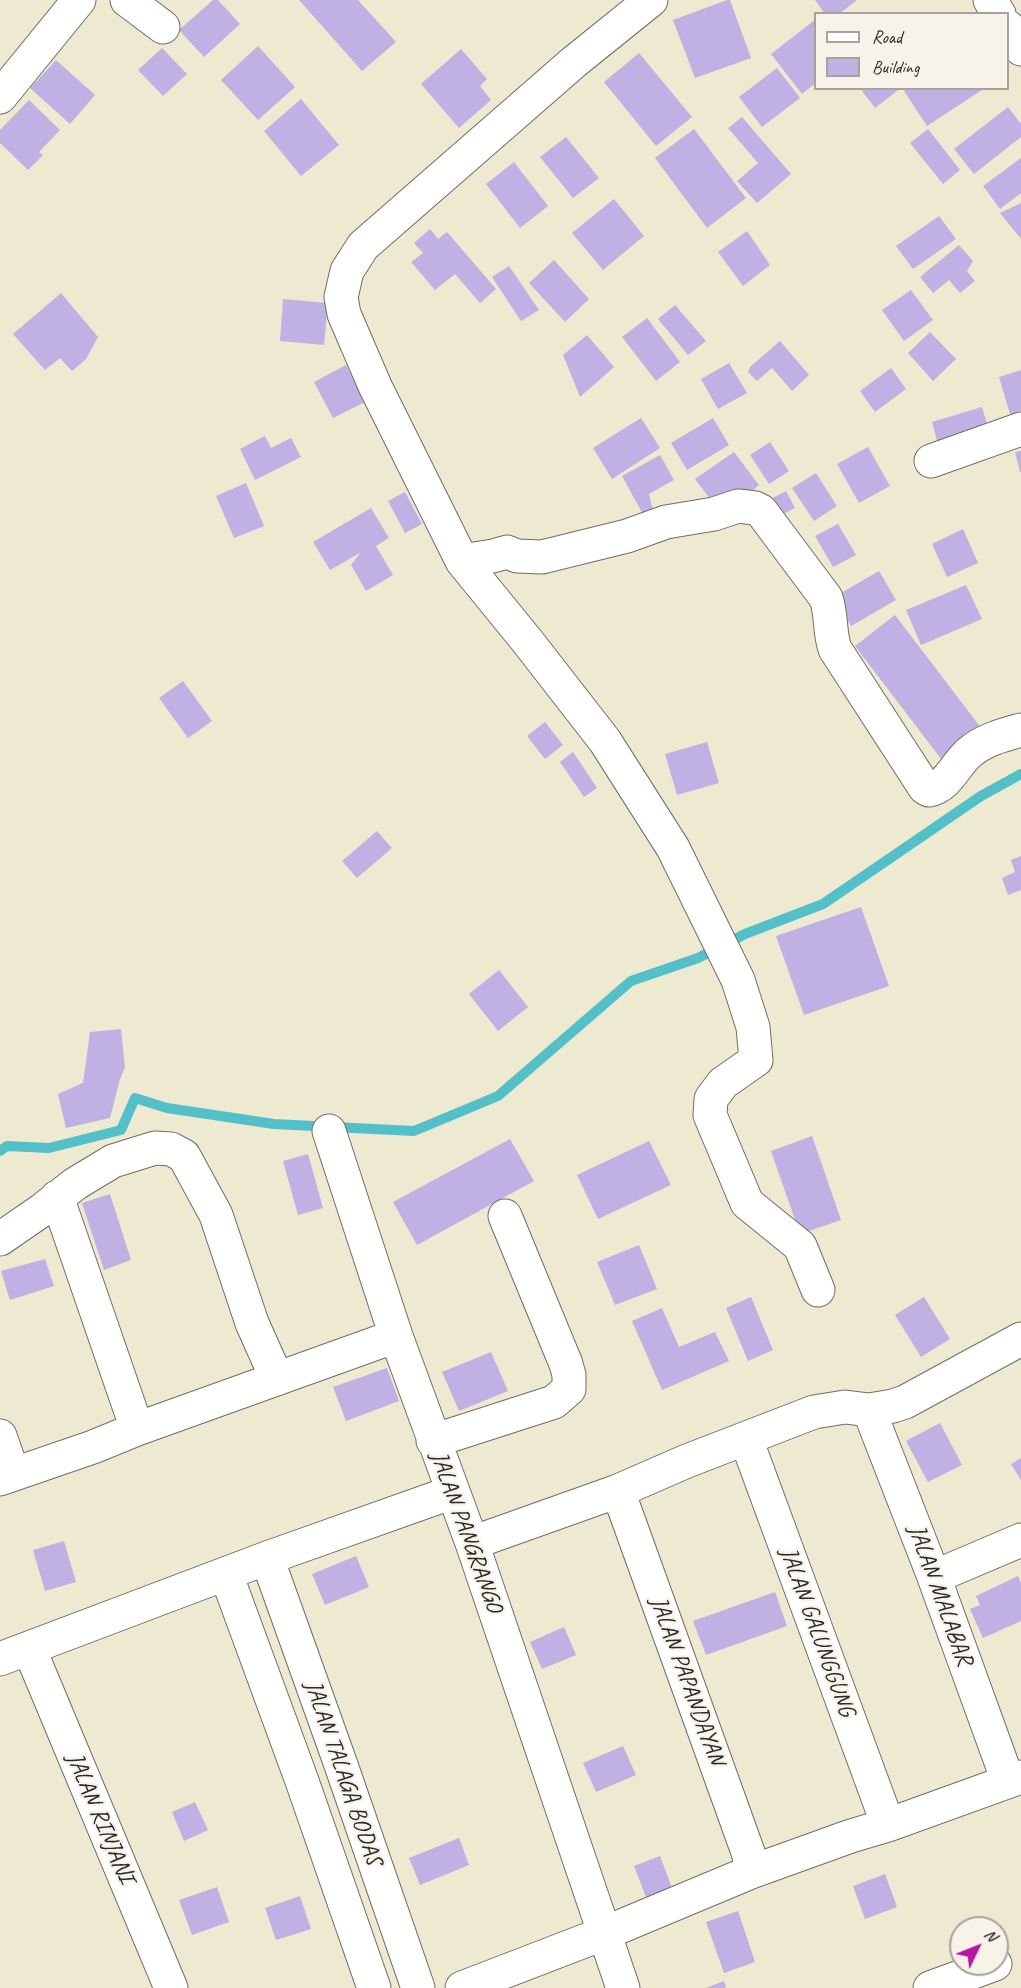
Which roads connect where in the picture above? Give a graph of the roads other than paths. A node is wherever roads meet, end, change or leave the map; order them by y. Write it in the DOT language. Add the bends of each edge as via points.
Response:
graph roads {
  1 [pos="79,0"];
  2 [pos="127,0"];
  3 [pos="651,0"];
  4 [pos="163,27"];
  5 [pos="1009,29"];
  6 [pos="1021,49"];
  7 [pos="0,98"];
  8 [pos="1021,429"];
  9 [pos="931,461"];
  10 [pos="462,561"];
  11 [pos="1021,730"];
  12 [pos="329,1131"];
  13 [pos="57,1197"];
  14 [pos="505,1216"];
  15 [pos="0,1239"];
  16 [pos="818,1290"];
  17 [pos="396,1336"];
  18 [pos="1021,1339"];
  19 [pos="276,1379"];
  20 [pos="870,1410"];
  21 [pos="137,1429"];
  22 [pos="0,1436"];
  23 [pos="746,1439"];
  24 [pos="433,1441"];
  25 [pos="7,1476"];
  26 [pos="618,1491"];
  27 [pos="453,1492"];
  28 [pos="1021,1540"];
  29 [pos="472,1543"];
  30 [pos="267,1558"];
  31 [pos="226,1574"];
  32 [pos="934,1577"];
  33 [pos="15,1654"];
  34 [pos="341,1765"];
  35 [pos="1015,1779"];
  36 [pos="302,1781"];
  37 [pos="888,1825"];
  38 [pos="751,1872"];
  39 [pos="605,1933"];
  40 [pos="963,1976"];
  41 [pos="171,1988"];
  42 [pos="374,1988"];
  43 [pos="418,1988"];
  44 [pos="462,1988"];
  45 [pos="623,1988"];
  46 [pos="930,1988"];
  1 -- 7 [label="street"];
  2 -- 4 [label="street"];
  3 -- 10 [label="street" via="363,246 347,271 341,297 344,314 375,386"];
  5 -- 6 [label="street"];
  8 -- 9 [label="street"];
  10 -- 11 [label="street" via="507,552 542,557 666,522 738,506 755,508 826,598 835,650 925,788 937,788 968,753 986,742"];
  10 -- 16 [label="street" via="605,741 673,848 738,980 753,1027 756,1060 723,1083 711,1100 710,1115 747,1203 800,1246"];
  12 -- 17 [label="street, JALAN PANGRANGO"];
  13 -- 15 [label="street"];
  13 -- 19 [label="street" via="113,1161 136,1153 171,1149 184,1156 216,1215 252,1323"];
  13 -- 21 [label="street"];
  14 -- 24 [label="street" via="566,1364 569,1389 554,1401"];
  17 -- 19 [label="street"];
  17 -- 24 [label="street, JALAN PANGRANGO"];
  18 -- 20 [label="street" via="916,1397"];
  19 -- 21 [label="street"];
  20 -- 23 [label="street" via="830,1408"];
  20 -- 32 [label="street, JALAN MALABAR"];
  21 -- 25 [label="street"];
  22 -- 25 [label="street"];
  23 -- 26 [label="street"];
  23 -- 37 [label="street, JALAN GALUNGGUNG"];
  24 -- 27 [label="street, JALAN PANGRANGO"];
  26 -- 29 [label="street"];
  26 -- 38 [label="street, JALAN PAPANDAYAN" via="749,1855"];
  27 -- 29 [label="street, JALAN PANGRANGO"];
  27 -- 30 [label="street"];
  28 -- 32 [label="street"];
  29 -- 39 [label="street, JALAN PANGRANGO"];
  30 -- 31 [label="street"];
  30 -- 34 [label="street, JALAN TALAGA BODAS"];
  31 -- 33 [label="street"];
  31 -- 36 [label="street"];
  32 -- 35 [label="street, JALAN MALABAR"];
  33 -- 41 [label="street, JALAN RINJANI"];
  34 -- 36 [label="street"];
  34 -- 43 [label="street, JALAN TALAGA BODAS"];
  35 -- 37 [label="street"];
  36 -- 42 [label="street"];
  37 -- 38 [label="street"];
  38 -- 39 [label="street"];
  39 -- 44 [label="street"];
  39 -- 45 [label="street, JALAN PANGRANGO"];
  40 -- 46 [label="street"];
}
